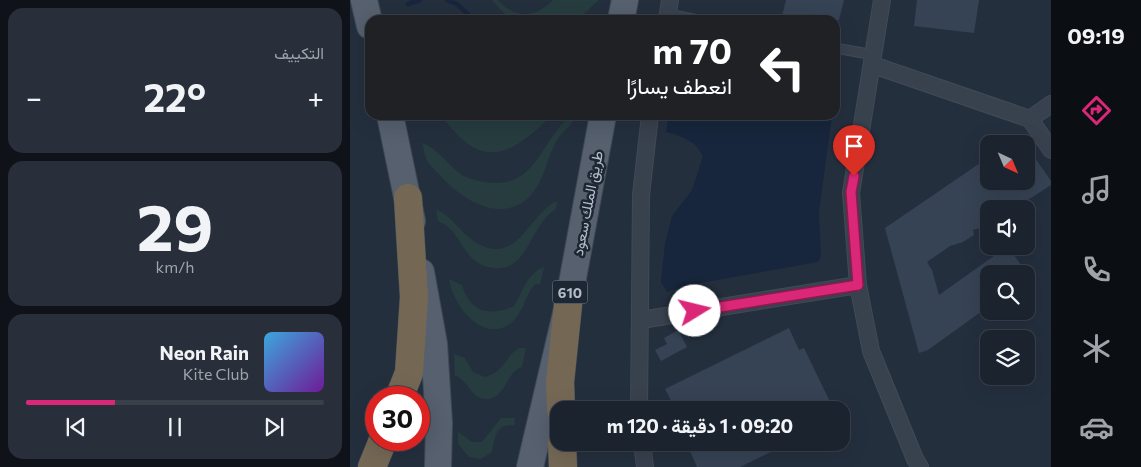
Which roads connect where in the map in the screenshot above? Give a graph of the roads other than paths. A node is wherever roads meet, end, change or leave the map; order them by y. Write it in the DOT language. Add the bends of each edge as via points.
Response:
graph roads {
  1 [pos="364,0"];
  2 [pos="625,0"];
  3 [pos="882,0"];
  4 [pos="668,11"];
  5 [pos="367,15"];
  6 [pos="622,15"];
  7 [pos="681,15"];
  8 [pos="840,50"];
  9 [pos="874,60"];
  10 [pos="1051,104"];
  11 [pos="1030,119"];
  12 [pos="391,120"];
  13 [pos="602,120"];
  14 [pos="649,120"];
  15 [pos="1051,150"];
  16 [pos="408,198"];
  17 [pos="858,285"];
  18 [pos="568,305"];
  19 [pos="641,320"];
  20 [pos="404,386"];
  21 [pos="561,401"];
  22 [pos="639,401"];
  23 [pos="379,451"];
  24 [pos="562,451"];
  25 [pos="643,451"];
  26 [pos="372,467"];
  27 [pos="438,467"];
  28 [pos="530,467"];
  29 [pos="563,467"];
  30 [pos="645,467"];
  31 [pos="920,467"];
  1 -- 5 [label="main road"];
  2 -- 6 [label="main road"];
  3 -- 9 [label="street"];
  4 -- 7 [label="lane"];
  8 -- 9 [label="lane"];
  9 -- 11 [label="street"];
  9 -- 17 [label="street" via="851,192"];
  10 -- 11 [label="street"];
  11 -- 15 [label="street"];
  12 -- 16 [label="main road"];
  13 -- 18 [label="main road, طريق الملك سعود / 610"];
  14 -- 19 [label="street" via="641,195"];
  16 -- 20 [label="highway" via="414,297 409,372"];
  16 -- 27 [label="main road" via="434,344"];
  17 -- 19 [label="street"];
  17 -- 31 [label="street" via="871,351"];
  18 -- 21 [label="highway"];
  18 -- 28 [label="main road, طريق الملك سعود / 610"];
  19 -- 22 [label="street"];
  23 -- 26 [label="highway"];
  24 -- 29 [label="highway"];
  25 -- 30 [label="street"];
}
